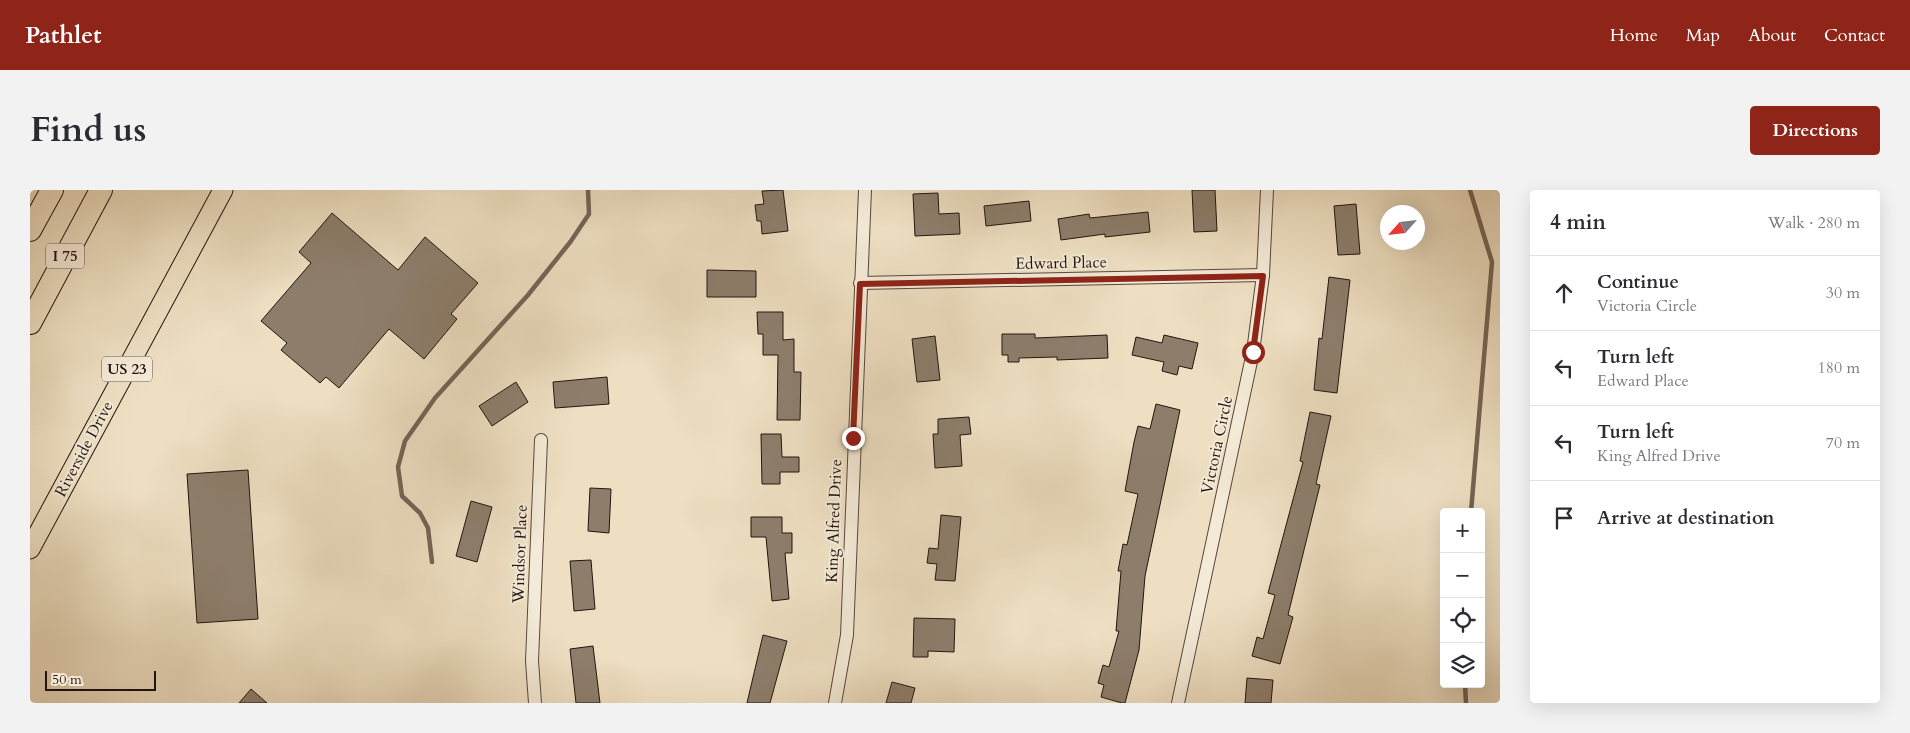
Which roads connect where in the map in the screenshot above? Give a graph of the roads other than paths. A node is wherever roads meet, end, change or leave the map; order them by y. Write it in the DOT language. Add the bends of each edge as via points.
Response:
graph roads {
  1 [pos="52,190"];
  2 [pos="101,190"];
  3 [pos="223,190"];
  4 [pos="864,190"];
  5 [pos="1267,190"];
  6 [pos="30,230"];
  7 [pos="1263,276"];
  8 [pos="860,284"];
  9 [pos="30,323"];
  10 [pos="541,440"];
  11 [pos="30,549"];
  12 [pos="535,703"];
  13 [pos="836,703"];
  14 [pos="1178,703"];
  1 -- 6 [label="highway, I 75"];
  2 -- 9 [label="highway, I 75"];
  3 -- 11 [label="main road, Riverside Drive / US 23"];
  4 -- 8 [label="street, King Alfred Drive"];
  5 -- 7 [label="street, Victoria Circle"];
  7 -- 8 [label="street, Edward Place"];
  7 -- 14 [label="street, Victoria Circle" via="1253,352"];
  8 -- 13 [label="street, King Alfred Drive" via="847,634"];
  10 -- 12 [label="street, Windsor Place" via="533,670"];
}
